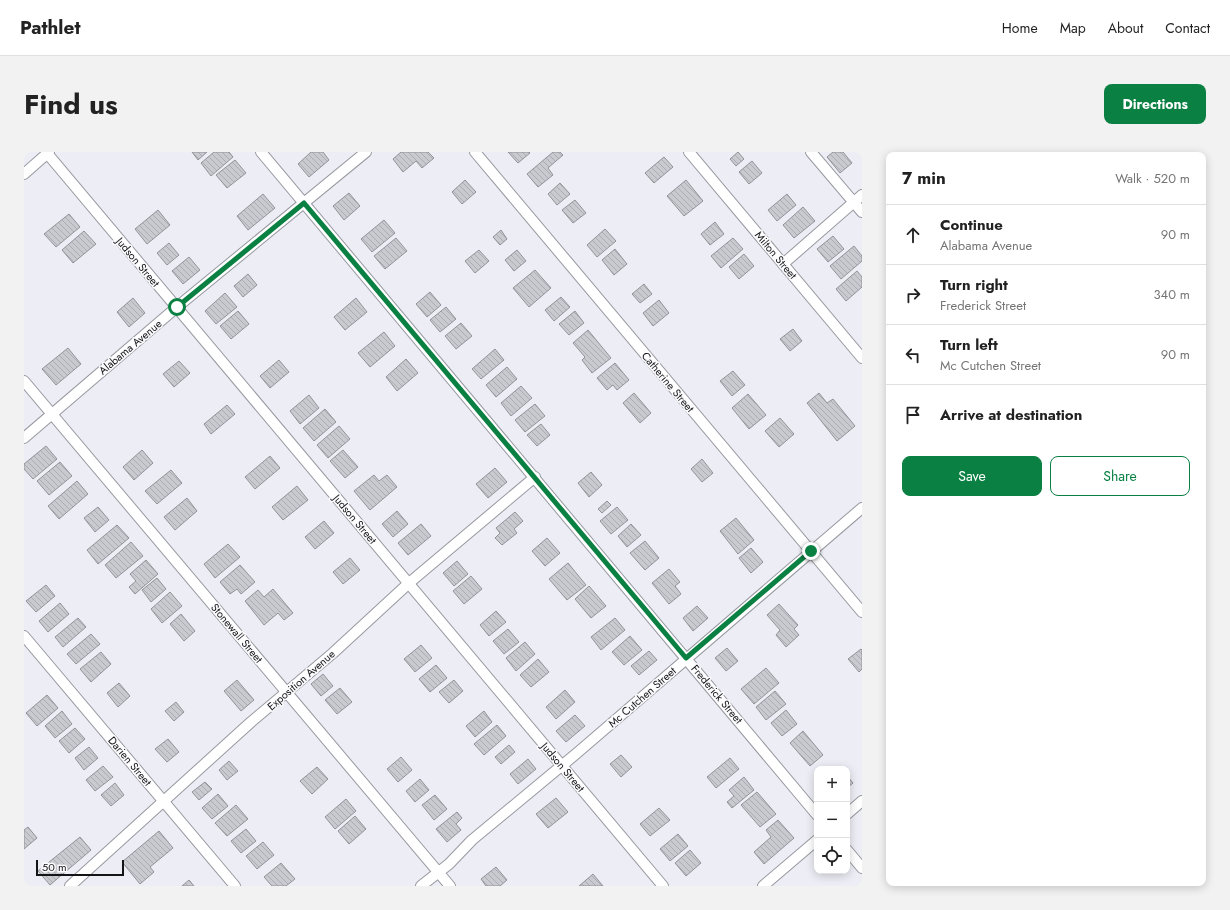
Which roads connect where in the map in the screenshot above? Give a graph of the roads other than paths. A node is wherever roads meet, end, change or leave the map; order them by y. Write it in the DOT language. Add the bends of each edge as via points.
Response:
graph roads {
  1 [pos="260,152"];
  2 [pos="366,152"];
  3 [pos="475,152"];
  4 [pos="689,152"];
  5 [pos="811,152"];
  6 [pos="48,153"];
  7 [pos="24,174"];
  8 [pos="858,198"];
  9 [pos="304,203"];
  10 [pos="862,212"];
  11 [pos="783,264"];
  12 [pos="177,307"];
  13 [pos="862,358"];
  14 [pos="24,381"];
  15 [pos="52,414"];
  16 [pos="24,438"];
  17 [pos="535,477"];
  18 [pos="862,508"];
  19 [pos="811,551"];
  20 [pos="409,582"];
  21 [pos="862,612"];
  22 [pos="24,636"];
  23 [pos="686,658"];
  24 [pos="286,692"];
  25 [pos="562,765"];
  26 [pos="164,801"];
  27 [pos="862,801"];
  28 [pos="814,810"];
  29 [pos="850,811"];
  30 [pos="814,843"];
  31 [pos="850,854"];
  32 [pos="862,868"];
  33 [pos="438,872"];
  34 [pos="70,886"];
  35 [pos="235,886"];
  36 [pos="421,886"];
  37 [pos="450,886"];
  38 [pos="663,886"];
  39 [pos="763,886"];
  1 -- 9 [label="street, Frederick Street"];
  2 -- 9 [label="street, Alabama Avenue"];
  3 -- 19 [label="street, Catherine Street"];
  4 -- 11 [label="street, Milton Street"];
  5 -- 8 [label="street"];
  6 -- 7 [label="street"];
  6 -- 12 [label="street, Judson Street"];
  8 -- 10 [label="street"];
  8 -- 11 [label="street"];
  9 -- 12 [label="street, Alabama Avenue"];
  9 -- 17 [label="street, Frederick Street"];
  11 -- 13 [label="street, Milton Street"];
  12 -- 15 [label="street, Alabama Avenue"];
  12 -- 20 [label="street, Judson Street"];
  14 -- 15 [label="street, Stonewall Street"];
  15 -- 16 [label="street, Alabama Avenue"];
  15 -- 24 [label="street, Stonewall Street"];
  17 -- 20 [label="street, Exposition Avenue"];
  17 -- 23 [label="street, Frederick Street"];
  18 -- 19 [label="street, Mc Cutchen Street"];
  19 -- 21 [label="street, Catherine Street"];
  19 -- 23 [label="street, Mc Cutchen Street"];
  20 -- 24 [label="street, Exposition Avenue"];
  20 -- 25 [label="street, Judson Street"];
  22 -- 26 [label="street, Darien Street"];
  23 -- 25 [label="street, Mc Cutchen Street"];
  23 -- 28 [label="street, Frederick Street"];
  24 -- 26 [label="street, Exposition Avenue"];
  24 -- 33 [label="street, Stonewall Street"];
  25 -- 33 [label="street, Mc Cutchen Street" via="472,840"];
  25 -- 38 [label="street, Judson Street"];
  26 -- 34 [label="street, Exposition Avenue"];
  26 -- 35 [label="street, Darien Street"];
  27 -- 29 [label="street"];
  30 -- 39 [label="street"];
  31 -- 32 [label="street"];
  33 -- 36 [label="street, Mc Cutchen Street"];
  33 -- 37 [label="street, Stonewall Street"];
}
